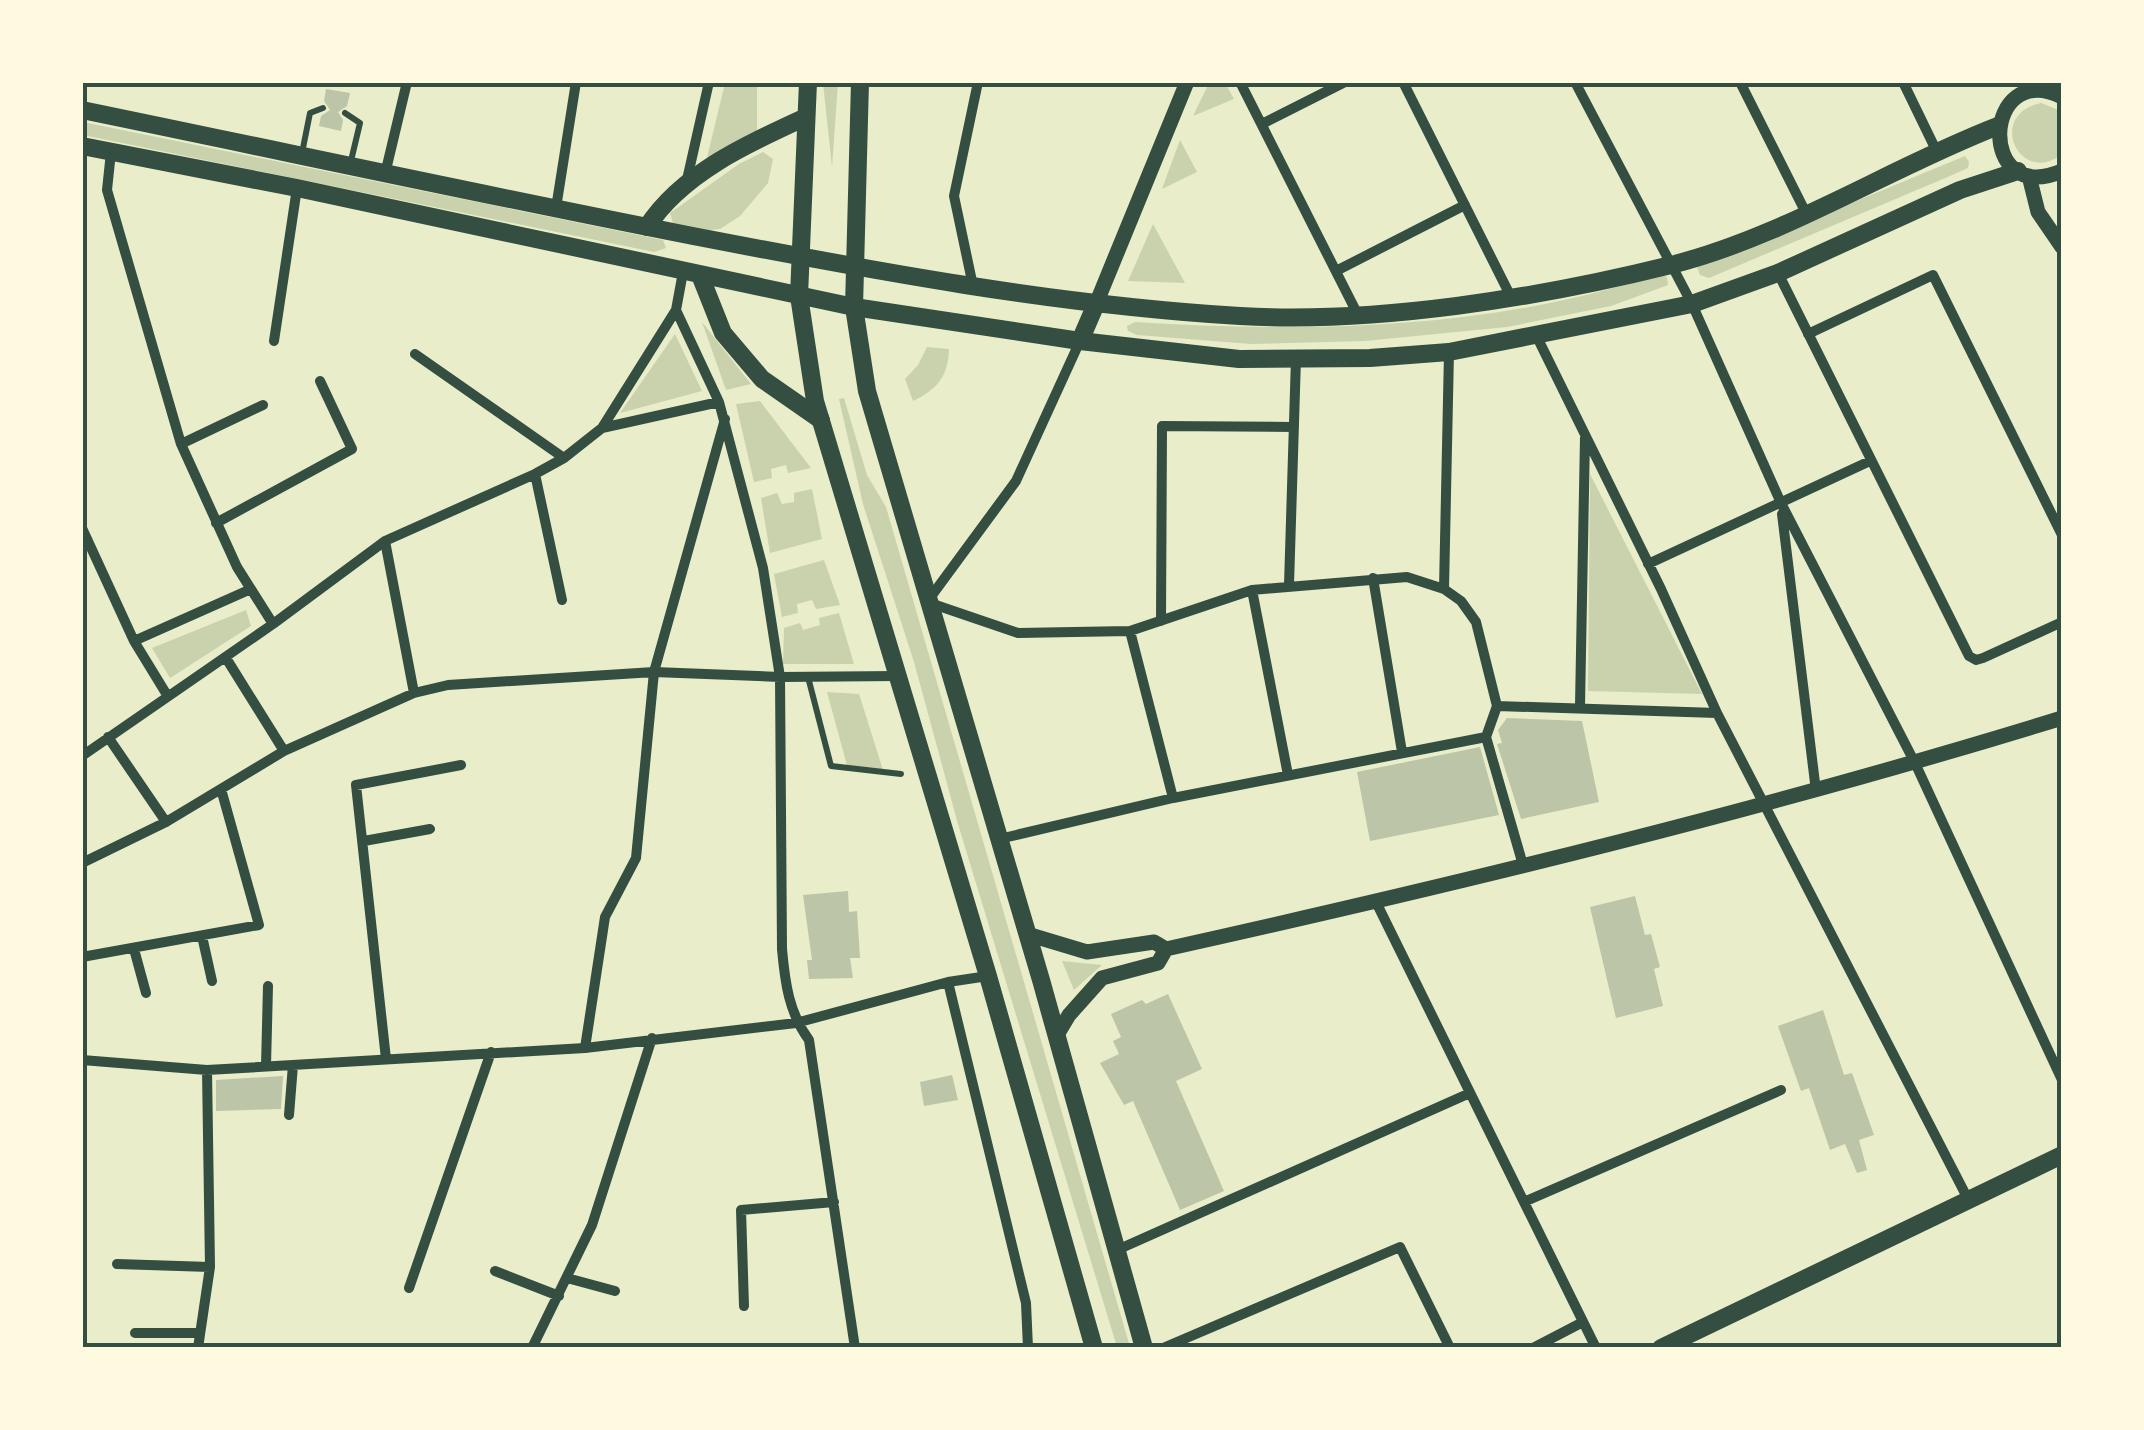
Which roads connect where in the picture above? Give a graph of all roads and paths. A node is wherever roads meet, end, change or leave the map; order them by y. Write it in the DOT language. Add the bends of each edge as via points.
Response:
graph roads {
  1 [pos="407,82"];
  2 [pos="576,82"];
  3 [pos="709,82"];
  4 [pos="808,82"];
  5 [pos="860,82"];
  6 [pos="978,82"];
  7 [pos="1187,82"];
  8 [pos="1240,82"];
  9 [pos="1345,82"];
  10 [pos="1403,82"];
  11 [pos="1575,82"];
  12 [pos="1740,82"];
  13 [pos="1903,82"];
  14 [pos="2039,87"];
  15 [pos="2062,97"];
  16 [pos="322,108"];
  17 [pos="82,110"];
  18 [pos="345,113"];
  19 [pos="806,118"];
  20 [pos="1262,124"];
  21 [pos="1998,126"];
  22 [pos="82,146"];
  23 [pos="1936,150"];
  24 [pos="111,152"];
  25 [pos="302,156"];
  26 [pos="350,166"];
  27 [pos="2023,173"];
  28 [pos="385,174"];
  29 [pos="2060,175"];
  30 [pos="686,186"];
  31 [pos="297,188"];
  32 [pos="1465,205"];
  33 [pos="556,208"];
  34 [pos="1806,214"];
  35 [pos="648,227"];
  36 [pos="2062,246"];
  37 [pos="798,256"];
  38 [pos="1671,265"];
  39 [pos="856,266"];
  40 [pos="1336,271"];
  41 [pos="1778,273"];
  42 [pos="692,274"];
  43 [pos="972,286"];
  44 [pos="799,296"];
  45 [pos="1511,296"];
  46 [pos="1096,304"];
  47 [pos="1692,304"];
  48 [pos="854,306"];
  49 [pos="676,310"];
  50 [pos="1358,315"];
  51 [pos="1808,334"];
  52 [pos="1536,335"];
  53 [pos="1080,341"];
  54 [pos="274,342"];
  55 [pos="1449,352"];
  56 [pos="415,354"];
  57 [pos="1296,358"];
  58 [pos="320,381"];
  59 [pos="720,402"];
  60 [pos="263,405"];
  61 [pos="725,418"];
  62 [pos="821,420"];
  63 [pos="1294,427"];
  64 [pos="602,428"];
  65 [pos="1584,434"];
  66 [pos="181,444"];
  67 [pos="564,458"];
  68 [pos="1870,461"];
  69 [pos="535,474"];
  70 [pos="1781,503"];
  71 [pos="216,522"];
  72 [pos="82,528"];
  73 [pos="2062,535"];
  74 [pos="385,541"];
  75 [pos="1648,564"];
  76 [pos="1373,578"];
  77 [pos="1288,584"];
  78 [pos="250,589"];
  79 [pos="1444,589"];
  80 [pos="1252,590"];
  81 [pos="562,600"];
  82 [pos="927,602"];
  83 [pos="1161,622"];
  84 [pos="2062,622"];
  85 [pos="273,624"];
  86 [pos="1130,630"];
  87 [pos="134,641"];
  88 [pos="226,658"];
  89 [pos="654,672"];
  90 [pos="899,676"];
  91 [pos="780,677"];
  92 [pos="808,677"];
  93 [pos="414,693"];
  94 [pos="167,696"];
  95 [pos="1497,706"];
  96 [pos="1580,706"];
  97 [pos="1717,712"];
  98 [pos="2060,722"];
  99 [pos="108,736"];
  100 [pos="1486,738"];
  101 [pos="284,751"];
  102 [pos="1402,752"];
  103 [pos="82,756"];
  104 [pos="1914,764"];
  105 [pos="461,765"];
  106 [pos="901,774"];
  107 [pos="1288,775"];
  108 [pos="221,789"];
  109 [pos="1816,790"];
  110 [pos="1174,798"];
  111 [pos="1767,804"];
  112 [pos="166,822"];
  113 [pos="430,829"];
  114 [pos="999,839"];
  115 [pos="364,841"];
  116 [pos="82,863"];
  117 [pos="1523,865"];
  118 [pos="1376,902"];
  119 [pos="1027,934"];
  120 [pos="202,936"];
  121 [pos="134,949"];
  122 [pos="1166,950"];
  123 [pos="82,956"];
  124 [pos="988,976"];
  125 [pos="212,982"];
  126 [pos="948,982"];
  127 [pos="268,986"];
  128 [pos="146,993"];
  129 [pos="796,1024"];
  130 [pos="1056,1034"];
  131 [pos="651,1041"];
  132 [pos="585,1048"];
  133 [pos="491,1052"];
  134 [pos="386,1059"];
  135 [pos="82,1060"];
  136 [pos="292,1065"];
  137 [pos="266,1066"];
  138 [pos="207,1070"];
  139 [pos="2062,1080"];
  140 [pos="1781,1090"];
  141 [pos="1470,1093"];
  142 [pos="288,1115"];
  143 [pos="2062,1156"];
  144 [pos="1968,1201"];
  145 [pos="834,1202"];
  146 [pos="1524,1202"];
  147 [pos="1116,1250"];
  148 [pos="117,1264"];
  149 [pos="210,1267"];
  150 [pos="495,1270"];
  151 [pos="567,1278"];
  152 [pos="409,1288"];
  153 [pos="615,1291"];
  154 [pos="558,1296"];
  155 [pos="744,1306"];
  156 [pos="1583,1322"];
  157 [pos="136,1334"];
  158 [pos="199,1334"];
  159 [pos="198,1348"];
  160 [pos="532,1348"];
  161 [pos="855,1348"];
  162 [pos="1028,1348"];
  163 [pos="1094,1348"];
  164 [pos="1144,1348"];
  165 [pos="1163,1348"];
  166 [pos="1450,1348"];
  167 [pos="1532,1348"];
  168 [pos="1596,1348"];
  169 [pos="1661,1348"];
  1 -- 28 [label="street"];
  2 -- 33 [label="street"];
  3 -- 30 [label="street"];
  4 -- 19 [label="main road"];
  5 -- 39 [label="main road"];
  6 -- 43 [label="street" via="954,196"];
  7 -- 46 [label="street"];
  8 -- 20 [label="street"];
  9 -- 20 [label="street"];
  10 -- 32 [label="street"];
  11 -- 38 [label="street"];
  12 -- 34 [label="street"];
  13 -- 23 [label="street"];
  14 -- 15 [label="street"];
  14 -- 21 [label="street" via="2012,101"];
  16 -- 25 [label="lane" via="310,113"];
  17 -- 25 [label="main road"];
  18 -- 26 [label="lane" via="360,122"];
  19 -- 30 [label="main road" via="739,149"];
  19 -- 37 [label="main road"];
  20 -- 40 [label="street"];
  21 -- 23 [label="main road"];
  21 -- 27 [label="street" via="2001,151"];
  22 -- 24 [label="main road"];
  23 -- 34 [label="main road"];
  24 -- 31 [label="main road"];
  24 -- 66 [label="street" via="107,190"];
  25 -- 26 [label="main road"];
  26 -- 28 [label="main road"];
  27 -- 29 [label="street"];
  27 -- 36 [label="street" via="2038,212"];
  27 -- 41 [label="main road" via="1960,190"];
  28 -- 33 [label="main road"];
  30 -- 35 [label="main road" via="662,203"];
  31 -- 42 [label="main road"];
  31 -- 54 [label="street"];
  32 -- 40 [label="street"];
  32 -- 45 [label="street"];
  33 -- 35 [label="main road"];
  34 -- 38 [label="main road"];
  35 -- 37 [label="main road"];
  37 -- 39 [label="main road"];
  37 -- 44 [label="main road"];
  38 -- 45 [label="main road"];
  38 -- 47 [label="street"];
  39 -- 43 [label="main road"];
  39 -- 48 [label="main road"];
  40 -- 50 [label="street"];
  41 -- 47 [label="main road"];
  41 -- 51 [label="street"];
  42 -- 44 [label="main road"];
  42 -- 49 [label="street"];
  42 -- 62 [label="main road" via="724,333 762,378"];
  43 -- 46 [label="main road"];
  44 -- 48 [label="main road"];
  44 -- 62 [label="main road"];
  45 -- 50 [label="main road"];
  46 -- 50 [label="main road" via="1241,316"];
  46 -- 53 [label="main road"];
  47 -- 52 [label="main road"];
  47 -- 70 [label="street"];
  48 -- 53 [label="main road"];
  48 -- 82 [label="main road" via="867,391"];
  49 -- 59 [label="street"];
  49 -- 64 [label="street"];
  51 -- 68 [label="street"];
  51 -- 73 [label="street" via="1933,275"];
  52 -- 55 [label="main road"];
  52 -- 65 [label="street"];
  53 -- 57 [label="main road" via="1239,359"];
  53 -- 82 [label="street" via="1016,481"];
  55 -- 57 [label="main road"];
  55 -- 79 [label="street"];
  56 -- 67 [label="street"];
  57 -- 63 [label="street"];
  58 -- 71 [label="street" via="352,449"];
  59 -- 61 [label="street"];
  59 -- 64 [label="street"];
  60 -- 66 [label="street"];
  61 -- 89 [label="street"];
  61 -- 91 [label="street" via="762,568"];
  62 -- 90 [label="main road"];
  63 -- 77 [label="street"];
  63 -- 83 [label="street" via="1162,426"];
  64 -- 67 [label="street"];
  65 -- 75 [label="street"];
  65 -- 96 [label="street"];
  66 -- 71 [label="street"];
  67 -- 69 [label="street"];
  68 -- 70 [label="street"];
  68 -- 84 [label="street" via="1969,656 1976,660"];
  69 -- 74 [label="street"];
  69 -- 81 [label="street"];
  70 -- 75 [label="street"];
  70 -- 104 [label="street"];
  70 -- 109 [label="street"];
  71 -- 78 [label="street"];
  72 -- 87 [label="street"];
  74 -- 85 [label="street"];
  74 -- 93 [label="street"];
  75 -- 97 [label="street"];
  76 -- 77 [label="street"];
  76 -- 79 [label="street" via="1407,576"];
  76 -- 102 [label="street"];
  77 -- 80 [label="street"];
  78 -- 85 [label="street"];
  78 -- 87 [label="street"];
  79 -- 95 [label="street" via="1476,622"];
  80 -- 83 [label="street"];
  80 -- 107 [label="street"];
  82 -- 86 [label="street" via="1018,633"];
  82 -- 114 [label="main road"];
  83 -- 86 [label="street"];
  85 -- 88 [label="street"];
  86 -- 110 [label="street"];
  87 -- 94 [label="street"];
  88 -- 94 [label="street"];
  88 -- 101 [label="street"];
  89 -- 91 [label="street"];
  89 -- 93 [label="street" via="448,685"];
  89 -- 132 [label="street" via="636,858 606,917"];
  90 -- 92 [label="street"];
  90 -- 124 [label="main road"];
  91 -- 92 [label="street"];
  91 -- 129 [label="street" via="782,950"];
  92 -- 106 [label="lane" via="831,766"];
  93 -- 101 [label="street"];
  94 -- 99 [label="street"];
  95 -- 96 [label="street"];
  95 -- 100 [label="street"];
  96 -- 97 [label="street"];
  97 -- 111 [label="street"];
  98 -- 104 [label="street"];
  99 -- 103 [label="street"];
  99 -- 112 [label="street"];
  100 -- 102 [label="street"];
  100 -- 117 [label="street"];
  101 -- 108 [label="street"];
  102 -- 107 [label="street"];
  104 -- 109 [label="street"];
  104 -- 139 [label="street"];
  105 -- 115 [label="street" via="356,786"];
  107 -- 110 [label="street"];
  108 -- 112 [label="street"];
  108 -- 120 [label="street" via="259,925"];
  109 -- 111 [label="street"];
  110 -- 114 [label="street"];
  111 -- 117 [label="street"];
  111 -- 144 [label="street"];
  112 -- 116 [label="street"];
  113 -- 115 [label="street"];
  114 -- 119 [label="main road"];
  115 -- 134 [label="street"];
  117 -- 118 [label="street"];
  118 -- 122 [label="street"];
  118 -- 141 [label="street"];
  119 -- 122 [label="street" via="1087,952 1154,942"];
  119 -- 130 [label="main road"];
  120 -- 121 [label="street"];
  120 -- 125 [label="street"];
  121 -- 123 [label="street"];
  121 -- 128 [label="street"];
  122 -- 130 [label="street" via="1158,963 1102,978"];
  124 -- 126 [label="street"];
  124 -- 163 [label="main road"];
  126 -- 129 [label="street"];
  126 -- 162 [label="street" via="1026,1303"];
  127 -- 137 [label="street"];
  129 -- 131 [label="street"];
  129 -- 145 [label="street" via="809,1040"];
  130 -- 147 [label="main road"];
  131 -- 132 [label="street"];
  131 -- 151 [label="street" via="592,1225"];
  132 -- 133 [label="street"];
  133 -- 134 [label="street"];
  133 -- 152 [label="street"];
  134 -- 136 [label="street"];
  135 -- 138 [label="street"];
  136 -- 137 [label="street"];
  136 -- 142 [label="street"];
  137 -- 138 [label="street"];
  138 -- 149 [label="street"];
  140 -- 146 [label="street"];
  141 -- 146 [label="street"];
  141 -- 147 [label="street"];
  143 -- 144 [label="main road"];
  144 -- 169 [label="main road"];
  145 -- 155 [label="street" via="741,1210"];
  145 -- 161 [label="street"];
  146 -- 156 [label="street"];
  147 -- 164 [label="main road"];
  148 -- 149 [label="street"];
  149 -- 158 [label="street"];
  150 -- 154 [label="street"];
  151 -- 153 [label="street"];
  151 -- 154 [label="street"];
  154 -- 160 [label="street"];
  156 -- 167 [label="street"];
  156 -- 168 [label="street"];
  157 -- 158 [label="street"];
  158 -- 159 [label="street"];
  165 -- 166 [label="street" via="1400,1246"];
}
